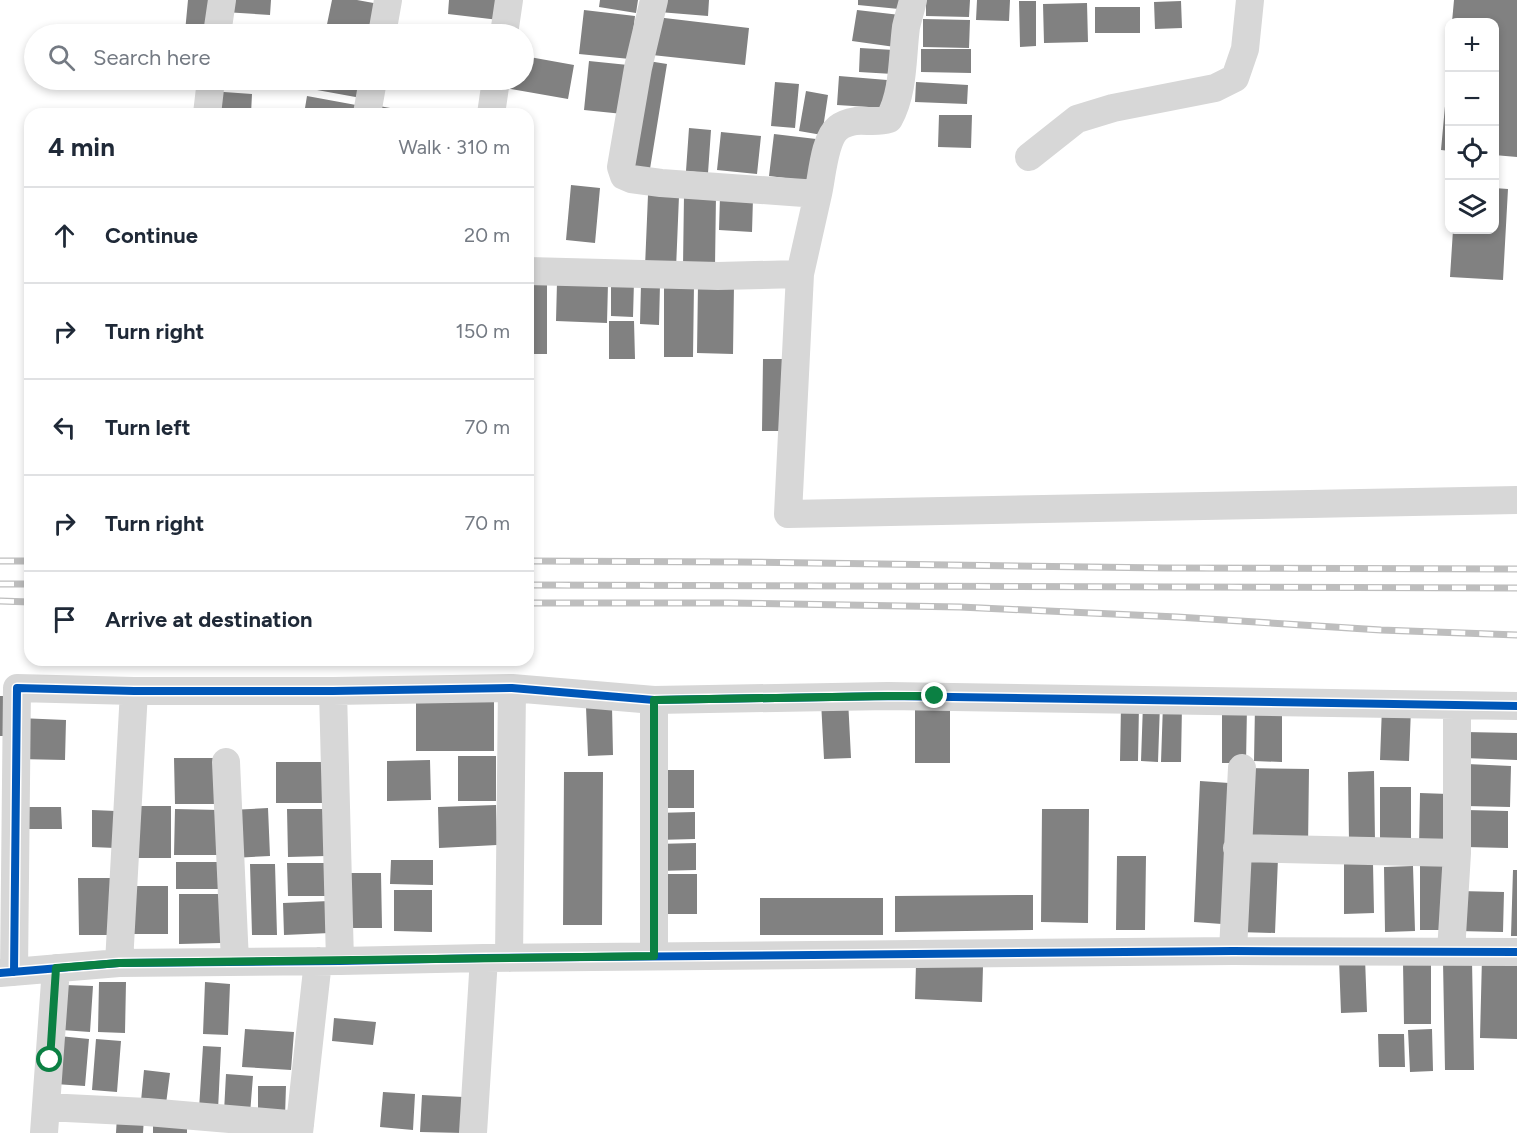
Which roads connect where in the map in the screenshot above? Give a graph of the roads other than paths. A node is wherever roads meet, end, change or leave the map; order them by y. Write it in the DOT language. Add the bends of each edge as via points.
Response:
graph roads {
  1 [pos="222,0"];
  2 [pos="388,0"];
  3 [pos="509,0"];
  4 [pos="654,0"];
  5 [pos="913,0"];
  6 [pos="1250,0"];
  7 [pos="219,24"];
  8 [pos="384,24"];
  9 [pos="505,24"];
  10 [pos="210,90"];
  11 [pos="371,90"];
  12 [pos="495,90"];
  13 [pos="208,108"];
  14 [pos="368,108"];
  15 [pos="492,108"];
  16 [pos="1029,157"];
  17 [pos="818,194"];
  18 [pos="534,271"];
  19 [pos="800,274"];
  20 [pos="1517,500"];
  21 [pos="9,688"];
  22 [pos="512,688"];
  23 [pos="134,691"];
  24 [pos="333,691"];
  25 [pos="654,700"];
  26 [pos="1457,705"];
  27 [pos="1517,706"];
  28 [pos="226,762"];
  29 [pos="1242,768"];
  30 [pos="1237,848"];
  31 [pos="1457,853"];
  32 [pos="1233,951"];
  33 [pos="1451,952"];
  34 [pos="1517,952"];
  35 [pos="654,956"];
  36 [pos="497,958"];
  37 [pos="329,961"];
  38 [pos="235,962"];
  39 [pos="119,963"];
  40 [pos="56,968"];
  41 [pos="7,973"];
  42 [pos="45,1120"];
  43 [pos="147,1123"];
  44 [pos="299,1129"];
  45 [pos="473,1133"];
  1 -- 7 [label="street"];
  2 -- 8 [label="street"];
  3 -- 9 [label="street"];
  4 -- 17 [label="street" via="621,167 624,176 661,183"];
  5 -- 17 [label="street" via="893,111 889,119 881,122 848,123 833,133"];
  6 -- 16 [label="street" via="1245,50 1235,78 1215,88 1077,119"];
  10 -- 13 [label="street"];
  11 -- 14 [label="street"];
  12 -- 15 [label="street"];
  17 -- 19 [label="street"];
  18 -- 19 [label="street"];
  19 -- 20 [label="street" via="788,514"];
  21 -- 23 [label="street"];
  21 -- 41 [label="street"];
  22 -- 24 [label="street"];
  22 -- 25 [label="street"];
  22 -- 36 [label="street"];
  23 -- 24 [label="street"];
  23 -- 39 [label="street"];
  24 -- 37 [label="street"];
  25 -- 26 [label="street" via="888,696"];
  25 -- 35 [label="street"];
  26 -- 27 [label="street"];
  26 -- 31 [label="street"];
  28 -- 38 [label="street"];
  29 -- 30 [label="street"];
  30 -- 31 [label="street"];
  30 -- 32 [label="street"];
  31 -- 33 [label="street"];
  32 -- 33 [label="street"];
  32 -- 35 [label="street"];
  33 -- 34 [label="street"];
  35 -- 36 [label="street"];
  36 -- 37 [label="street"];
  36 -- 45 [label="street"];
  37 -- 38 [label="street"];
  37 -- 44 [label="street"];
  38 -- 39 [label="street"];
  39 -- 40 [label="street"];
  40 -- 41 [label="street"];
  40 -- 42 [label="street"];
  42 -- 43 [label="street"];
  43 -- 44 [label="street"];
}
